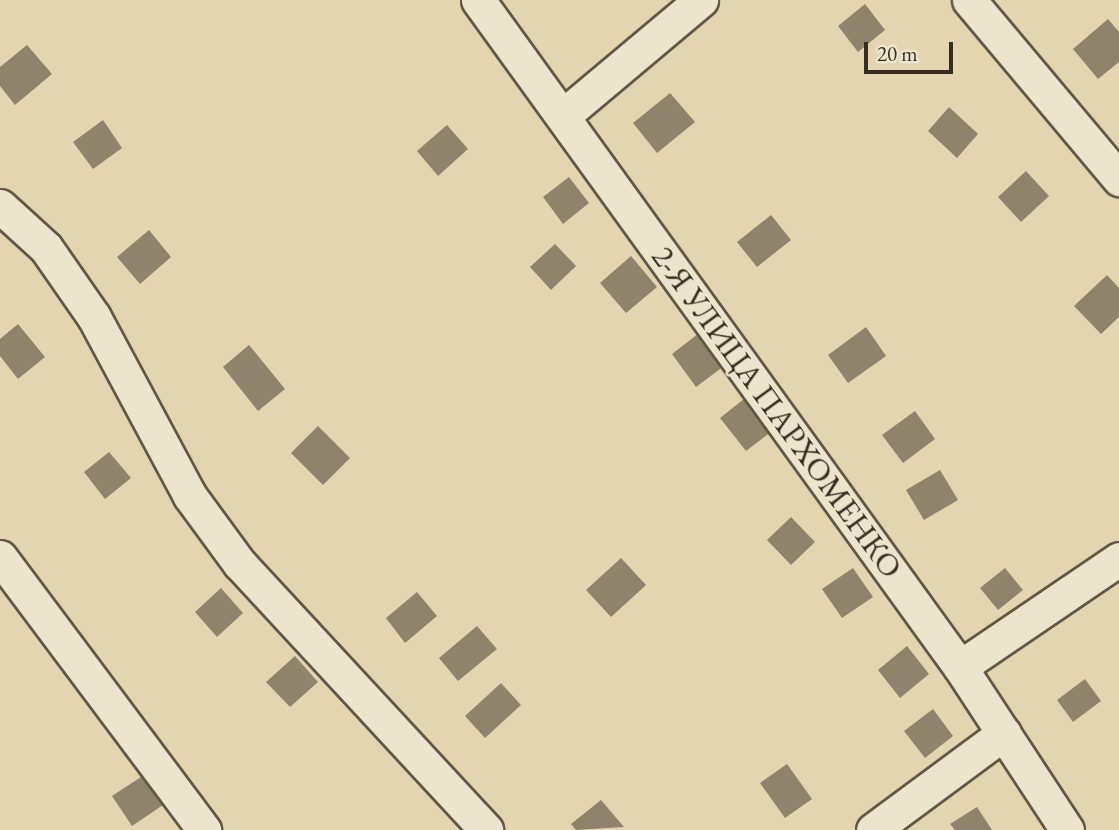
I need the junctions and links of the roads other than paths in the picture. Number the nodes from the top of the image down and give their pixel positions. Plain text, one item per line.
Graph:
1 (478, 0) edge
2 (701, 0) edge
3 (968, 0) edge
4 (564, 115) junction
5 (1119, 179) edge
6 (0, 206) edge
7 (0, 557) edge
8 (1119, 559) edge
9 (960, 667) junction
10 (1004, 733) junction
11 (204, 830) edge
12 (486, 830) edge
13 (873, 830) edge
14 (1068, 830) edge

1 - 4 street, 2-Я УЛИЦА ПАРХОМЕНКО
2 - 4 street
3 - 5 street
4 - 9 street, 2-Я УЛИЦА ПАРХОМЕНКО
6 - 12 street
7 - 11 street
8 - 9 street
9 - 10 street, 2-Я УЛИЦА ПАРХОМЕНКО
10 - 13 street
10 - 14 street, 2-Я УЛИЦА ПАРХОМЕНКО

